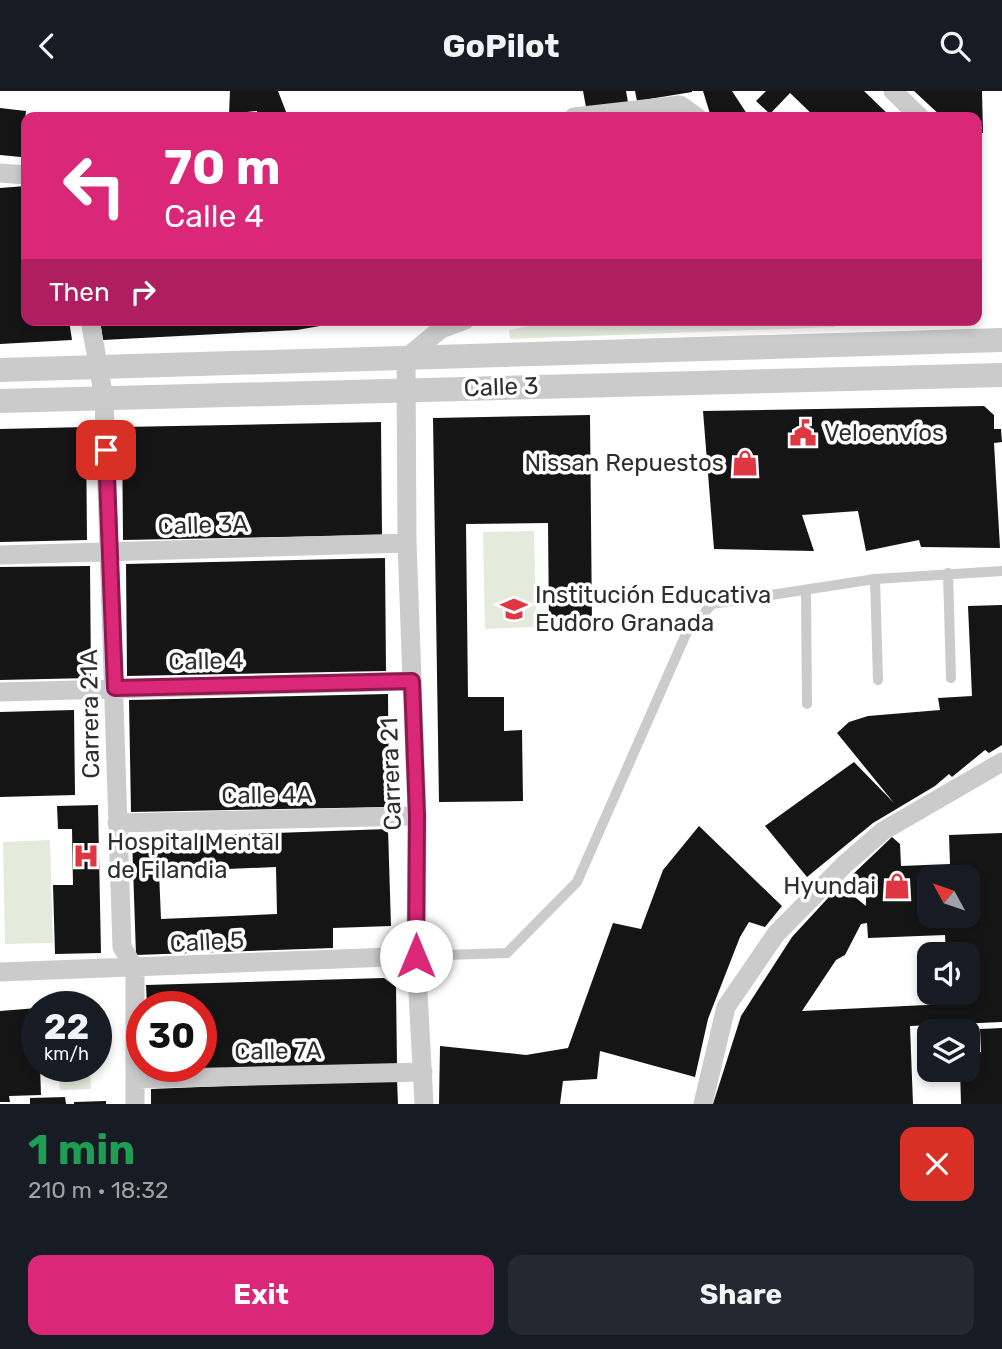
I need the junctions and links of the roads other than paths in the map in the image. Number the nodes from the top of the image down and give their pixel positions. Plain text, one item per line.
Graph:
1 (893, 91) edge
2 (618, 112) edge
3 (690, 112) edge
4 (915, 112) edge
5 (0, 173) edge
6 (21, 175) edge
7 (1002, 321) edge
8 (91, 326) edge
9 (447, 326) edge
10 (1002, 340) edge
11 (961, 342) junction
12 (406, 358) junction
13 (98, 367) junction
14 (0, 370) edge
15 (1002, 375) edge
16 (405, 390) junction
17 (104, 398) junction
18 (0, 401) edge
19 (407, 543) junction
20 (110, 552) junction
21 (0, 555) edge
22 (1002, 571) edge
23 (948, 573) junction
24 (875, 579) junction
25 (806, 592) junction
26 (951, 678) dead end
27 (878, 680) dead end
28 (412, 681) junction
29 (115, 688) junction
30 (0, 692) edge
31 (807, 704) dead end
32 (1002, 762) edge
33 (417, 816) junction
34 (117, 823) junction
35 (416, 956) junction
36 (135, 969) junction
37 (0, 972) edge
38 (135, 991) edge
39 (423, 1072) junction
40 (217, 1077) edge
41 (135, 1082) edge
42 (135, 1104) edge
43 (424, 1104) edge
44 (703, 1104) edge

1 - 4 street
2 - 3 street
5 - 6 street
7 - 11 street
8 - 13 street, Carrera 21A
9 - 12 street
10 - 11 street, Calle 3
11 - 12 street, Calle 3
12 - 13 street, Calle 3
12 - 16 street, Carrera 21
13 - 14 street, Calle 3
13 - 17 street, Carrera 21A
15 - 16 street, Calle 3
16 - 17 street, Calle 3
16 - 19 street, Carrera 21
17 - 18 street, Calle 3
17 - 20 street, Carrera 21A
19 - 20 street, Calle 3A
19 - 28 street, Carrera 21
20 - 21 street, Calle 3A
20 - 29 street, Carrera 21A
22 - 23 lane
23 - 24 lane
23 - 26 lane
24 - 25 lane
24 - 27 lane
25 - 31 lane
25 - 35 lane
28 - 29 street, Calle 4
28 - 33 street, Carrera 21
29 - 30 street, Calle 4
29 - 34 street, Carrera 21A
32 - 44 street
33 - 34 street, Calle 4A
33 - 35 street, Carrera 21
34 - 36 street, Carrera 21A
35 - 36 street, Calle 5
35 - 39 street, Carrera 21
36 - 37 street, Calle 5
36 - 38 street, Carrera 21A
39 - 40 street, Calle 7A
39 - 43 street, Carrera 21
41 - 42 street, Carrera 21A

